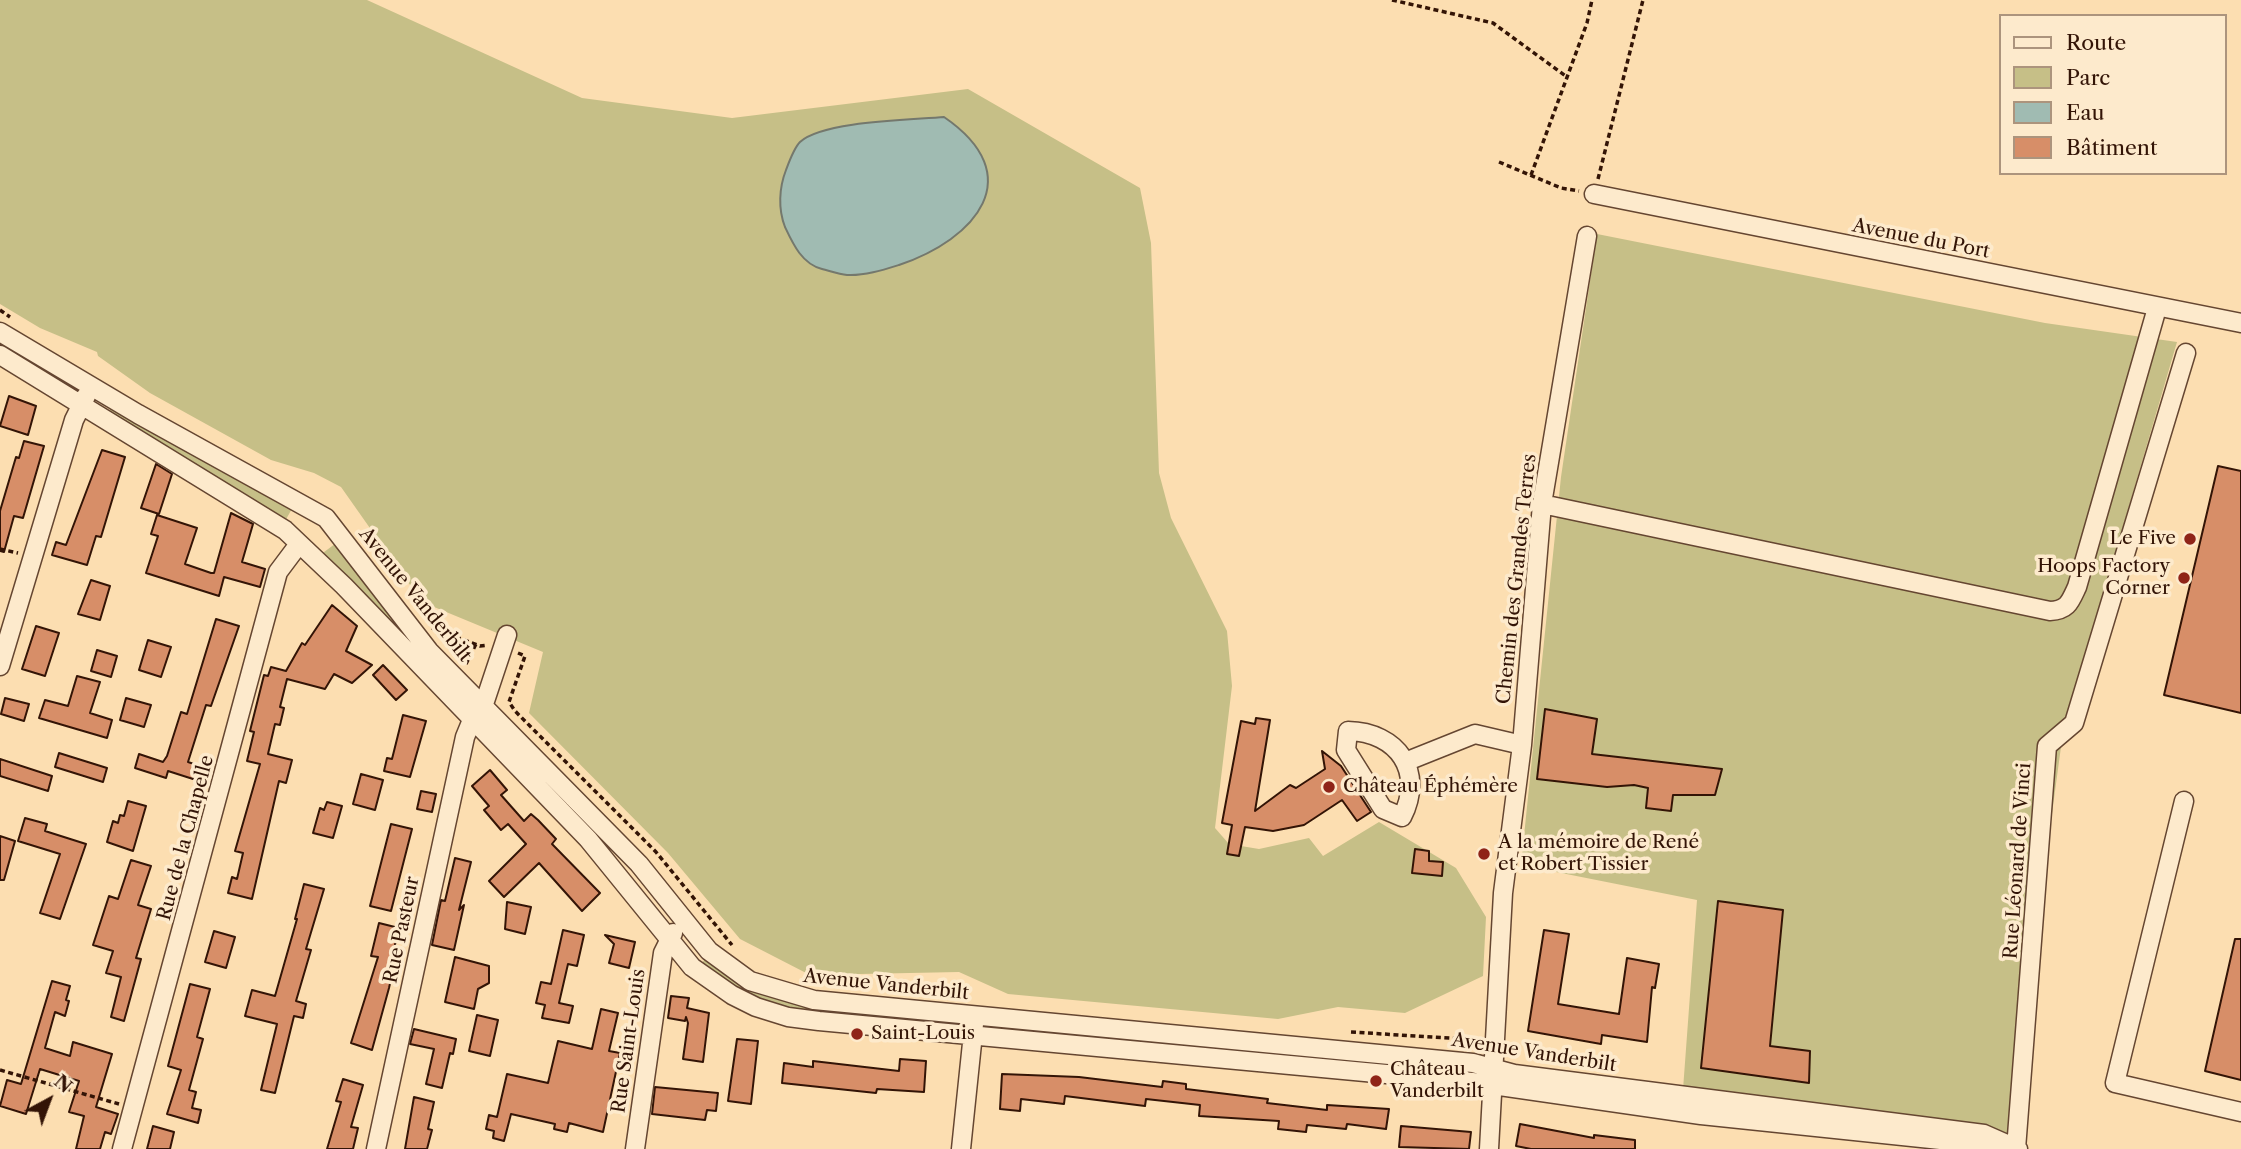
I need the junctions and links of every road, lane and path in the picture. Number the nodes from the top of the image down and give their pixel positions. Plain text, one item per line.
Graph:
1 (1392, 0) edge
2 (1592, 0) edge
3 (1643, 0) edge
4 (1567, 77) junction
5 (1499, 162) dead end
6 (1531, 175) junction
7 (1594, 194) junction
8 (1587, 236) dead end
9 (2157, 308) junction
10 (2241, 323) edge
11 (0, 332) edge
12 (2186, 353) dead end
13 (0, 355) edge
14 (91, 387) junction
15 (81, 405) junction
16 (1542, 505) junction
17 (299, 544) junction
18 (509, 643) joint
19 (476, 644) dead end
20 (0, 666) edge
21 (458, 673) dead end
22 (477, 713) junction
23 (1522, 745) junction
24 (1405, 762) junction
25 (2184, 801) dead end
26 (682, 920) junction
27 (668, 939) junction
28 (741, 953) dead end
29 (975, 1016) junction
30 (1341, 1032) dead end
31 (973, 1035) junction
32 (1489, 1040) dead end
33 (0, 1070) edge
34 (1494, 1078) junction
35 (125, 1106) dead end
36 (2241, 1112) edge
37 (2017, 1148) edge
38 (122, 1149) edge
39 (376, 1149) edge
40 (635, 1149) edge
41 (961, 1149) edge
42 (1489, 1149) edge

1 - 4 path
2 - 4 path
3 - 7 path
4 - 6 path
5 - 6 path
6 - 7 path
7 - 9 street, Avenue du Port
8 - 16 street, Chemin des Grandes Terres
9 - 10 street, Avenue du Port
9 - 16 street
11 - 14 street, Avenue Vanderbilt
12 - 37 street, Rue Léonard de Vinci
13 - 15 street, Avenue Vanderbilt
14 - 15 street
14 - 22 street, Avenue Vanderbilt
15 - 17 street, Avenue Vanderbilt
15 - 20 street
16 - 23 street, Chemin des Grandes Terres
17 - 22 street, Avenue Vanderbilt
17 - 38 street, Rue de la Chapelle
18 - 22 street, Rue Pasteur
18 - 28 path
19 - 21 path
22 - 26 street, Avenue Vanderbilt
22 - 27 street, Avenue Vanderbilt
22 - 39 street, Rue Pasteur
23 - 24 street
23 - 34 street, Chemin des Grandes Terres
24 - 24 street
25 - 36 street
26 - 27 street
26 - 29 street, Avenue Vanderbilt
27 - 31 street, Avenue Vanderbilt
27 - 40 street, Rue Saint-Louis
29 - 31 street
29 - 34 street, Avenue Vanderbilt
30 - 32 path
31 - 34 street, Avenue Vanderbilt
31 - 41 street
33 - 35 path
34 - 37 street, Avenue Vanderbilt
34 - 42 street, Chemin des Grandes Terres

